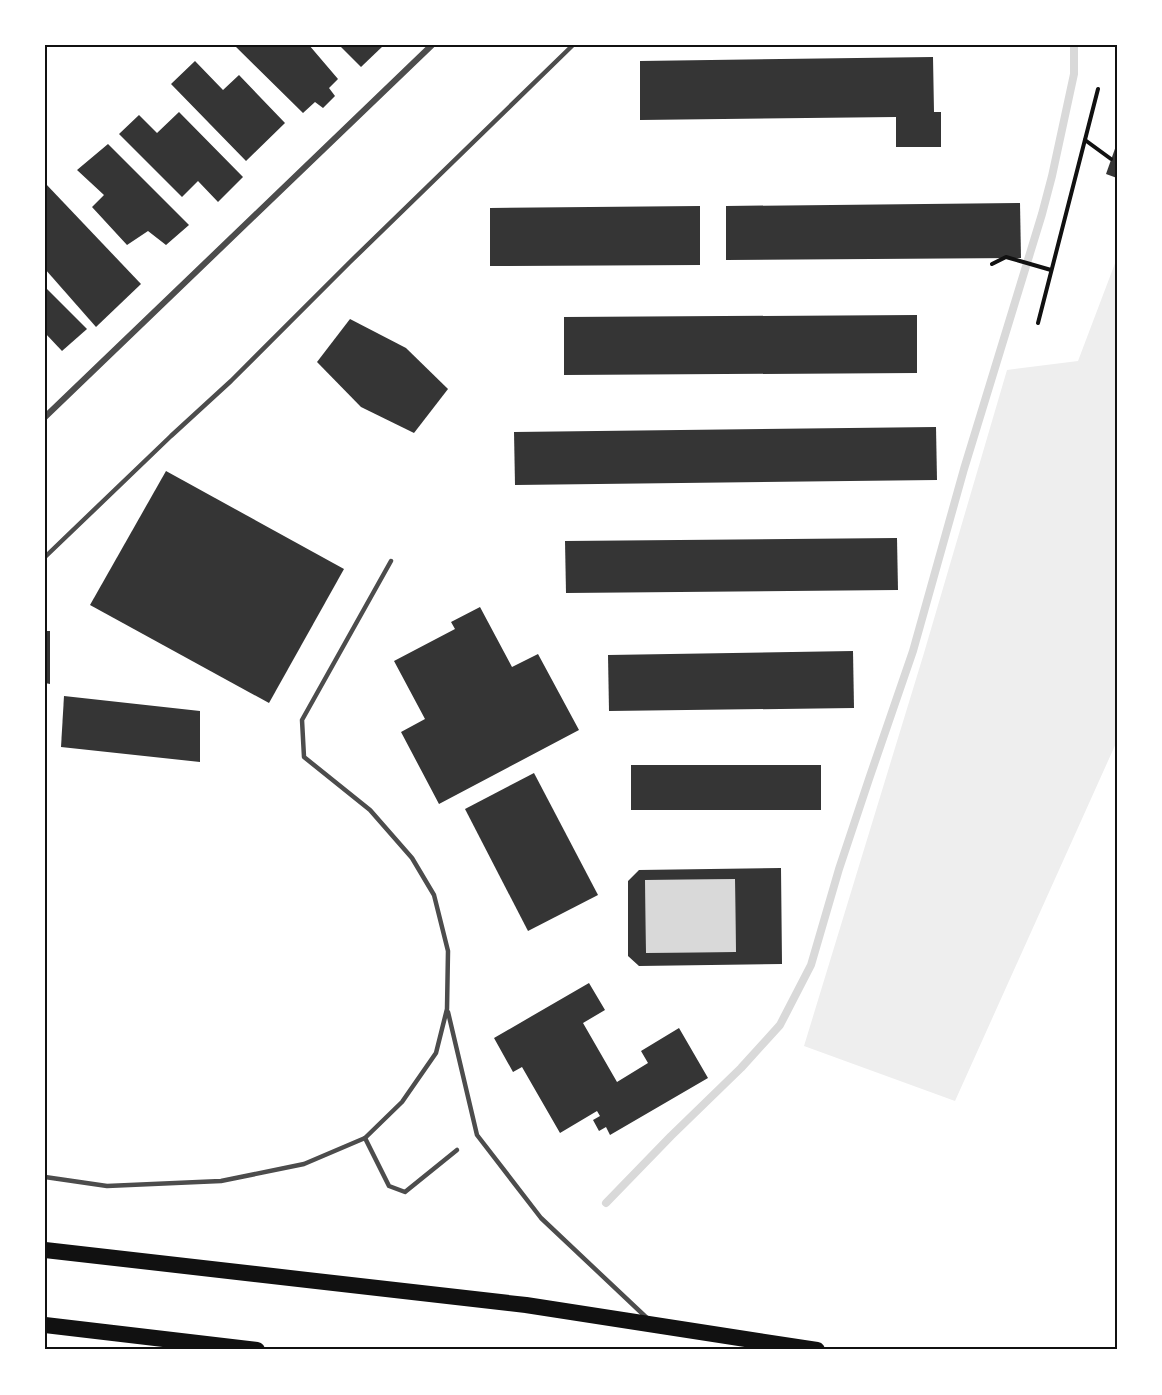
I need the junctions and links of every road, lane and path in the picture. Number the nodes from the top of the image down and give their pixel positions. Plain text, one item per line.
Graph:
1 (432, 45) edge
2 (573, 45) edge
3 (1098, 89) dead end
4 (1085, 140) junction
5 (1111, 159) dead end
6 (992, 264) dead end
7 (1052, 270) junction
8 (1038, 323) dead end
9 (45, 417) edge
10 (45, 557) edge
11 (391, 561) dead end
12 (447, 1009) junction
13 (365, 1138) junction
14 (457, 1150) dead end
15 (45, 1177) edge
16 (45, 1250) edge
17 (45, 1325) edge
18 (655, 1325) junction
19 (257, 1350) edge
20 (817, 1350) edge

1 - 9 street
2 - 10 lane
3 - 4 path
4 - 5 path
4 - 7 path
6 - 7 path
7 - 8 path
11 - 12 lane
12 - 13 lane
12 - 18 lane
13 - 14 lane
13 - 15 lane
16 - 18 highway
17 - 19 highway
18 - 20 highway

